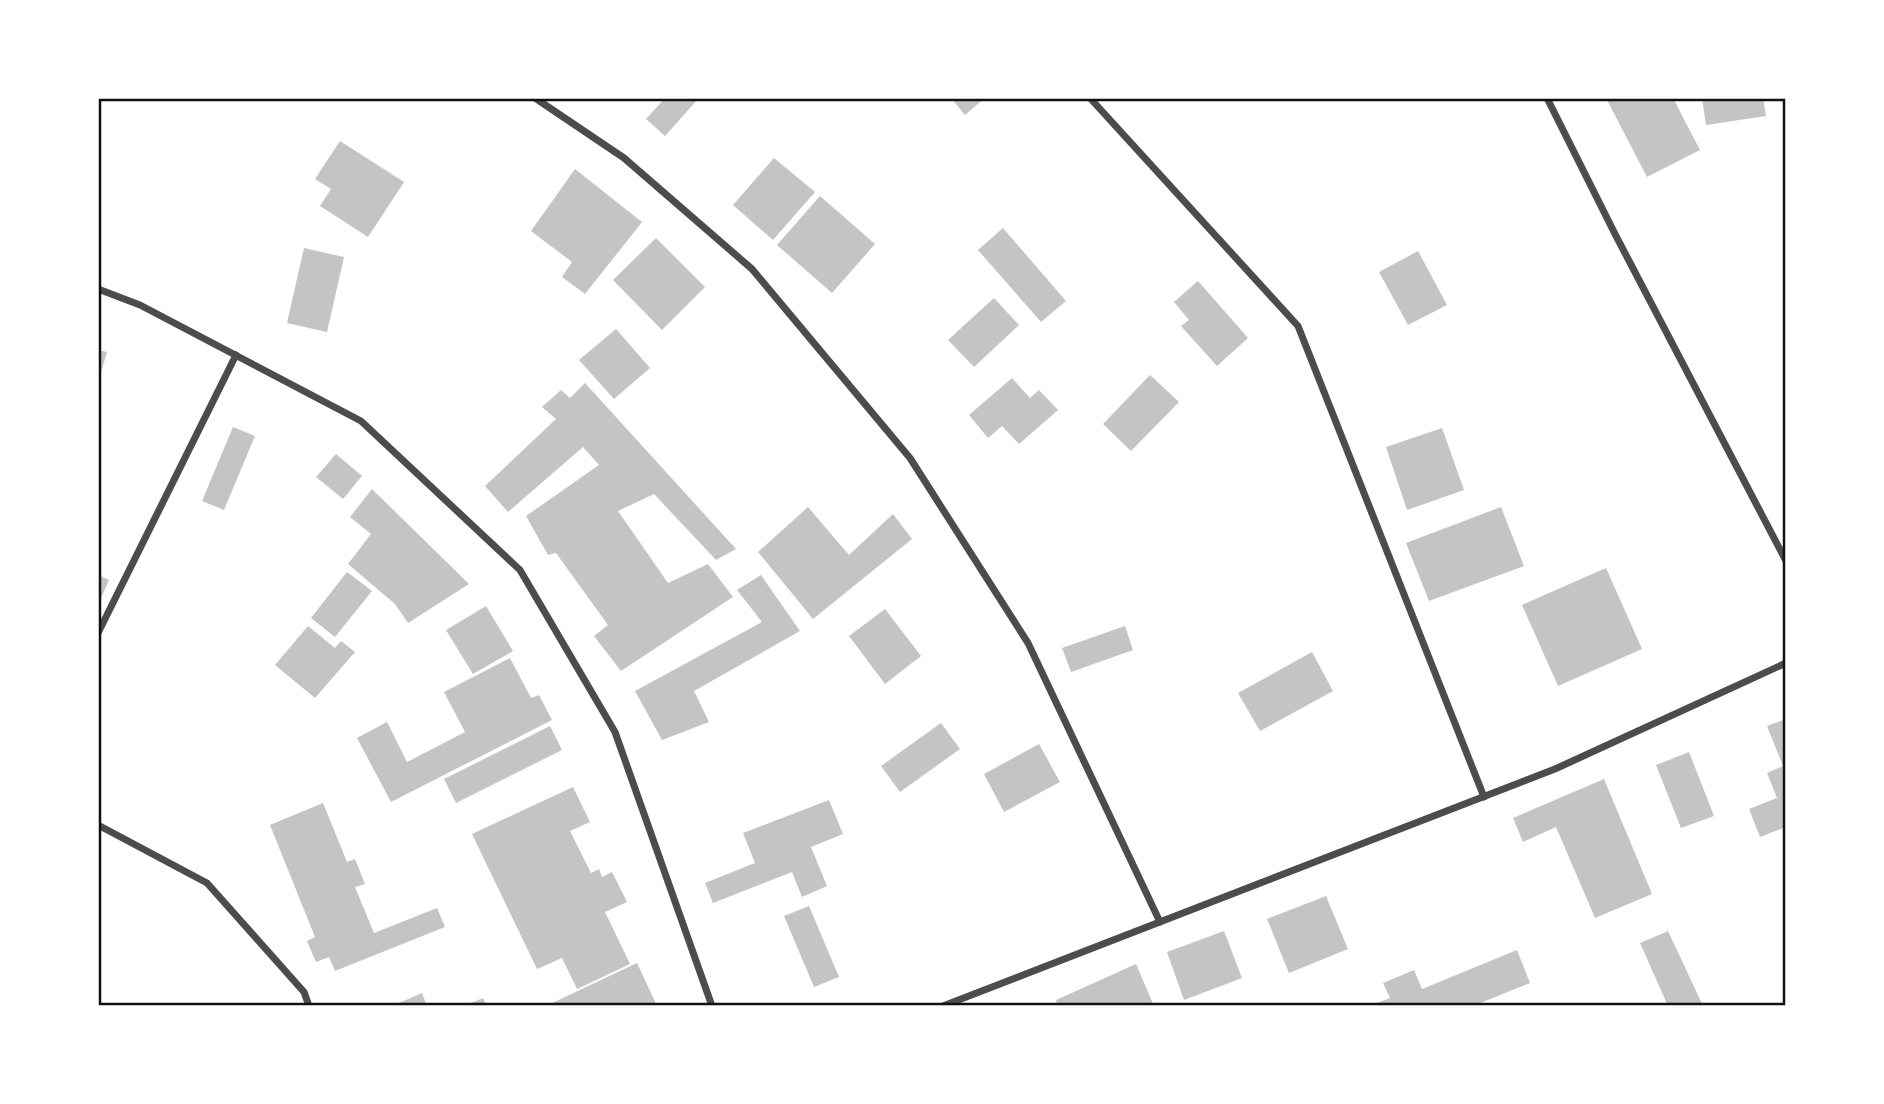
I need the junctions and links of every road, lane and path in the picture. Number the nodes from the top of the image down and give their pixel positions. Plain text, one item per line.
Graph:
1 (535, 98) edge
2 (1090, 98) edge
3 (1547, 98) edge
4 (98, 289) edge
5 (236, 355) junction
6 (1786, 561) edge
7 (98, 633) edge
8 (1786, 663) edge
9 (1484, 797) junction
10 (98, 825) edge
11 (1160, 922) junction
12 (309, 1006) edge
13 (712, 1006) edge
14 (943, 1006) edge

1 - 11 street
2 - 9 street
3 - 6 street
4 - 5 street
5 - 7 street
5 - 13 street
8 - 9 street
9 - 11 street
10 - 12 street
11 - 14 street

